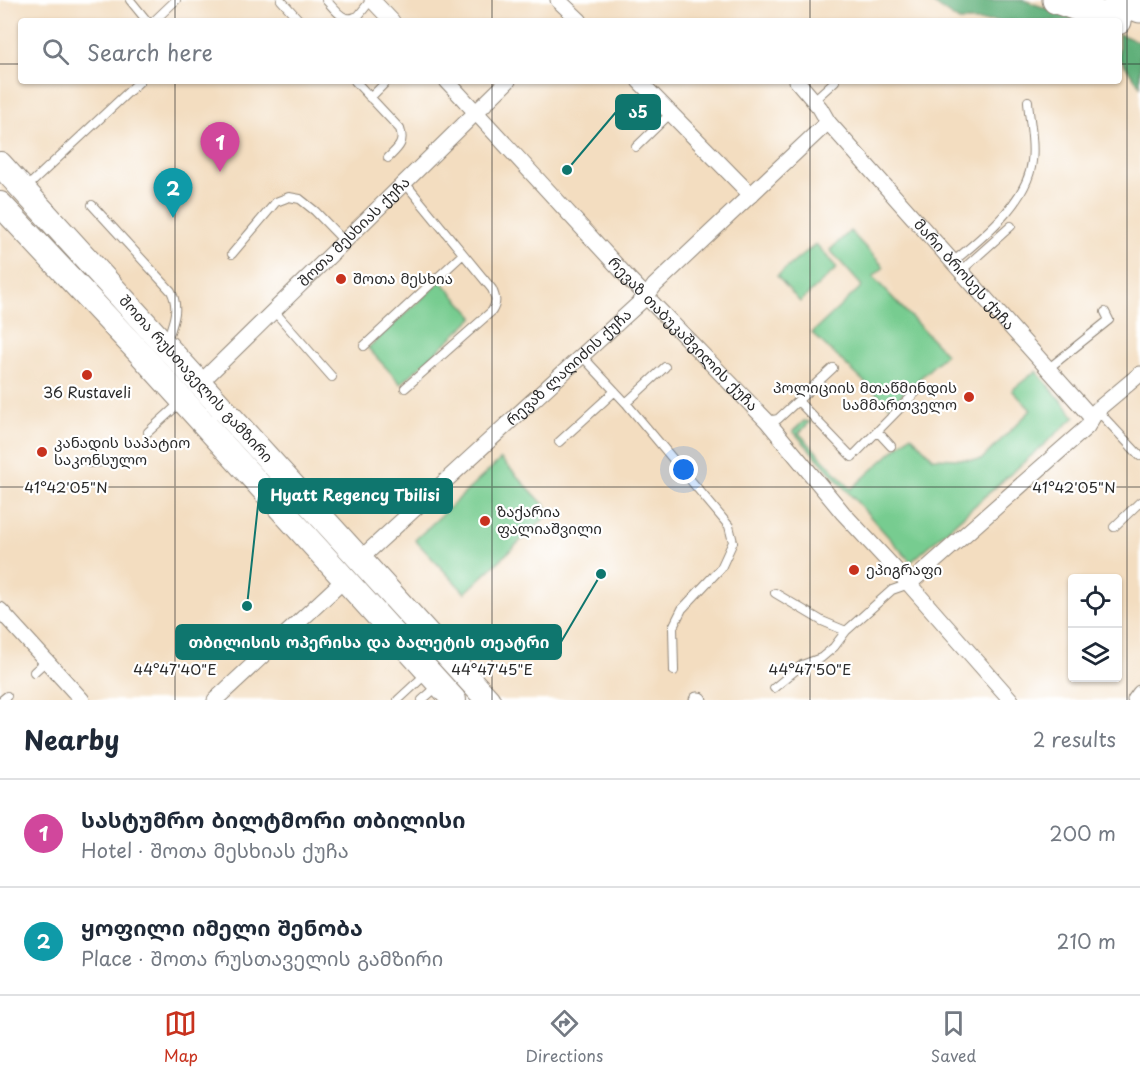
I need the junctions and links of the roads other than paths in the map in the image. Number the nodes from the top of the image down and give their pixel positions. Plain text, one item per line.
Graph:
1 (130, 0) edge
2 (176, 0) edge
3 (281, 0) edge
4 (326, 0) edge
5 (371, 0) edge
6 (558, 0) edge
7 (1056, 0) edge
8 (1117, 0) edge
9 (1140, 9) edge
10 (145, 18) edge
11 (157, 18) edge
12 (297, 18) edge
13 (344, 18) edge
14 (356, 18) edge
15 (389, 18) edge
16 (574, 18) edge
17 (1110, 18) edge
18 (1122, 22) edge
19 (1140, 29) edge
20 (137, 84) edge
21 (358, 84) edge
22 (384, 84) edge
23 (450, 84) edge
24 (505, 84) edge
25 (642, 84) edge
26 (800, 84) edge
27 (832, 84) edge
28 (370, 98) junction
29 (813, 100) junction
30 (1028, 101) dead end
31 (475, 113) junction
32 (828, 122) junction
33 (676, 123) junction
34 (636, 147) dead end
35 (388, 158) dead end
36 (0, 164) edge
37 (405, 183) junction
38 (23, 190) junction
39 (751, 195) junction
40 (0, 204) edge
41 (92, 205) dead end
42 (1011, 226) dead end
43 (345, 242) junction
44 (232, 254) dead end
45 (462, 255) junction
46 (958, 266) junction
47 (647, 296) junction
48 (274, 311) junction
49 (1105, 312) dead end
50 (165, 345) junction
51 (363, 346) dead end
52 (582, 356) junction
53 (666, 367) dead end
54 (833, 368) dead end
55 (1049, 368) junction
56 (1140, 374) edge
57 (332, 377) dead end
58 (200, 383) junction
59 (405, 388) dead end
60 (615, 391) junction
61 (916, 392) dead end
62 (182, 401) junction
63 (799, 402) junction
64 (626, 403) junction
65 (1095, 414) junction
66 (766, 422) junction
67 (148, 432) dead end
68 (878, 432) junction
69 (559, 442) dead end
70 (891, 446) dead end
71 (1140, 456) edge
72 (103, 462) dead end
73 (89, 463) dead end
74 (1140, 502) edge
75 (1114, 527) dead end
76 (359, 560) junction
77 (345, 579) junction
78 (909, 584) junction
79 (775, 593) dead end
80 (0, 610) edge
81 (846, 631) junction
82 (46, 661) junction
83 (674, 671) dead end
84 (34, 672) dead end
85 (774, 688) dead end
86 (436, 689) edge
87 (1140, 693) edge
88 (82, 700) edge
89 (215, 700) edge
90 (398, 700) edge
91 (488, 700) edge
92 (1011, 700) edge
93 (1135, 700) edge

1 - 10 lane
2 - 11 lane
3 - 12 lane
4 - 13 lane
5 - 14 lane
5 - 15 street
6 - 16 street
7 - 17 highway
8 - 9 highway
18 - 19 highway
20 - 38 lane
21 - 28 lane
22 - 28 lane
23 - 31 street, რევაზ თაბუკაშვილის ქუჩა
24 - 31 street, შოთა მესხიას ქუჩა
25 - 33 street
26 - 29 street, მარი ბროსეს ქუჩა
27 - 29 lane
28 - 35 lane
29 - 32 street, მარი ბროსეს ქუჩა
30 - 46 lane
31 - 37 street, შოთა მესხიას ქუჩა
31 - 47 street, რევაზ თაბუკაშვილის ქუჩა
32 - 39 street, რევაზ ლაღიძის ქუჩა
32 - 46 street, მარი ბროსეს ქუჩა
33 - 34 lane
33 - 39 street
36 - 38 main road, შოთა რუსთაველის გამზირი
37 - 43 street, შოთა მესხიას ქუჩა
37 - 45 lane
38 - 50 main road, შოთა რუსთაველის გამზირი
39 - 47 street, რევაზ ლაღიძის ქუჩა
40 - 62 main road, შოთა რუსთაველის გამზირი
41 - 50 lane
42 - 46 lane
43 - 44 lane
43 - 48 street, შოთა მესხიას ქუჩა
45 - 51 lane
45 - 59 lane
46 - 55 street, მარი ბროსეს ქუჩა
47 - 52 street, რევაზ ლაღიძის ქუჩა
47 - 66 street, რევაზ თაბუკაშვილის ქუჩა
48 - 57 lane
48 - 58 street, შოთა მესხიას ქუჩა
49 - 55 lane
50 - 58 main road, შოთა რუსთაველის გამზირი
52 - 60 lane
52 - 76 street, რევაზ ლაღიძის ქუჩა
53 - 64 lane
54 - 63 lane
55 - 65 street, მარი ბროსეს ქუჩა
56 - 65 street
58 - 76 main road, შოთა რუსთაველის გამზირი
60 - 64 lane
60 - 69 lane
61 - 68 lane
62 - 67 lane
62 - 77 main road, შოთა რუსთაველის გამზირი
63 - 66 lane
63 - 68 lane
64 - 83 lane
65 - 71 lane
65 - 78 street
66 - 78 street, რევაზ თაბუკაშვილის ქუჩა
68 - 70 lane
72 - 73 lane
74 - 75 lane
76 - 91 main road, შოთა რუსთაველის გამზირი
77 - 86 main road, შოთა რუსთაველის გამზირი
77 - 89 street
78 - 81 lane
78 - 92 street, რევაზ თაბუკაშვილის ქუჩა
79 - 81 lane
80 - 82 street
81 - 85 lane
82 - 84 lane
82 - 88 street
86 - 90 lane
87 - 93 street

